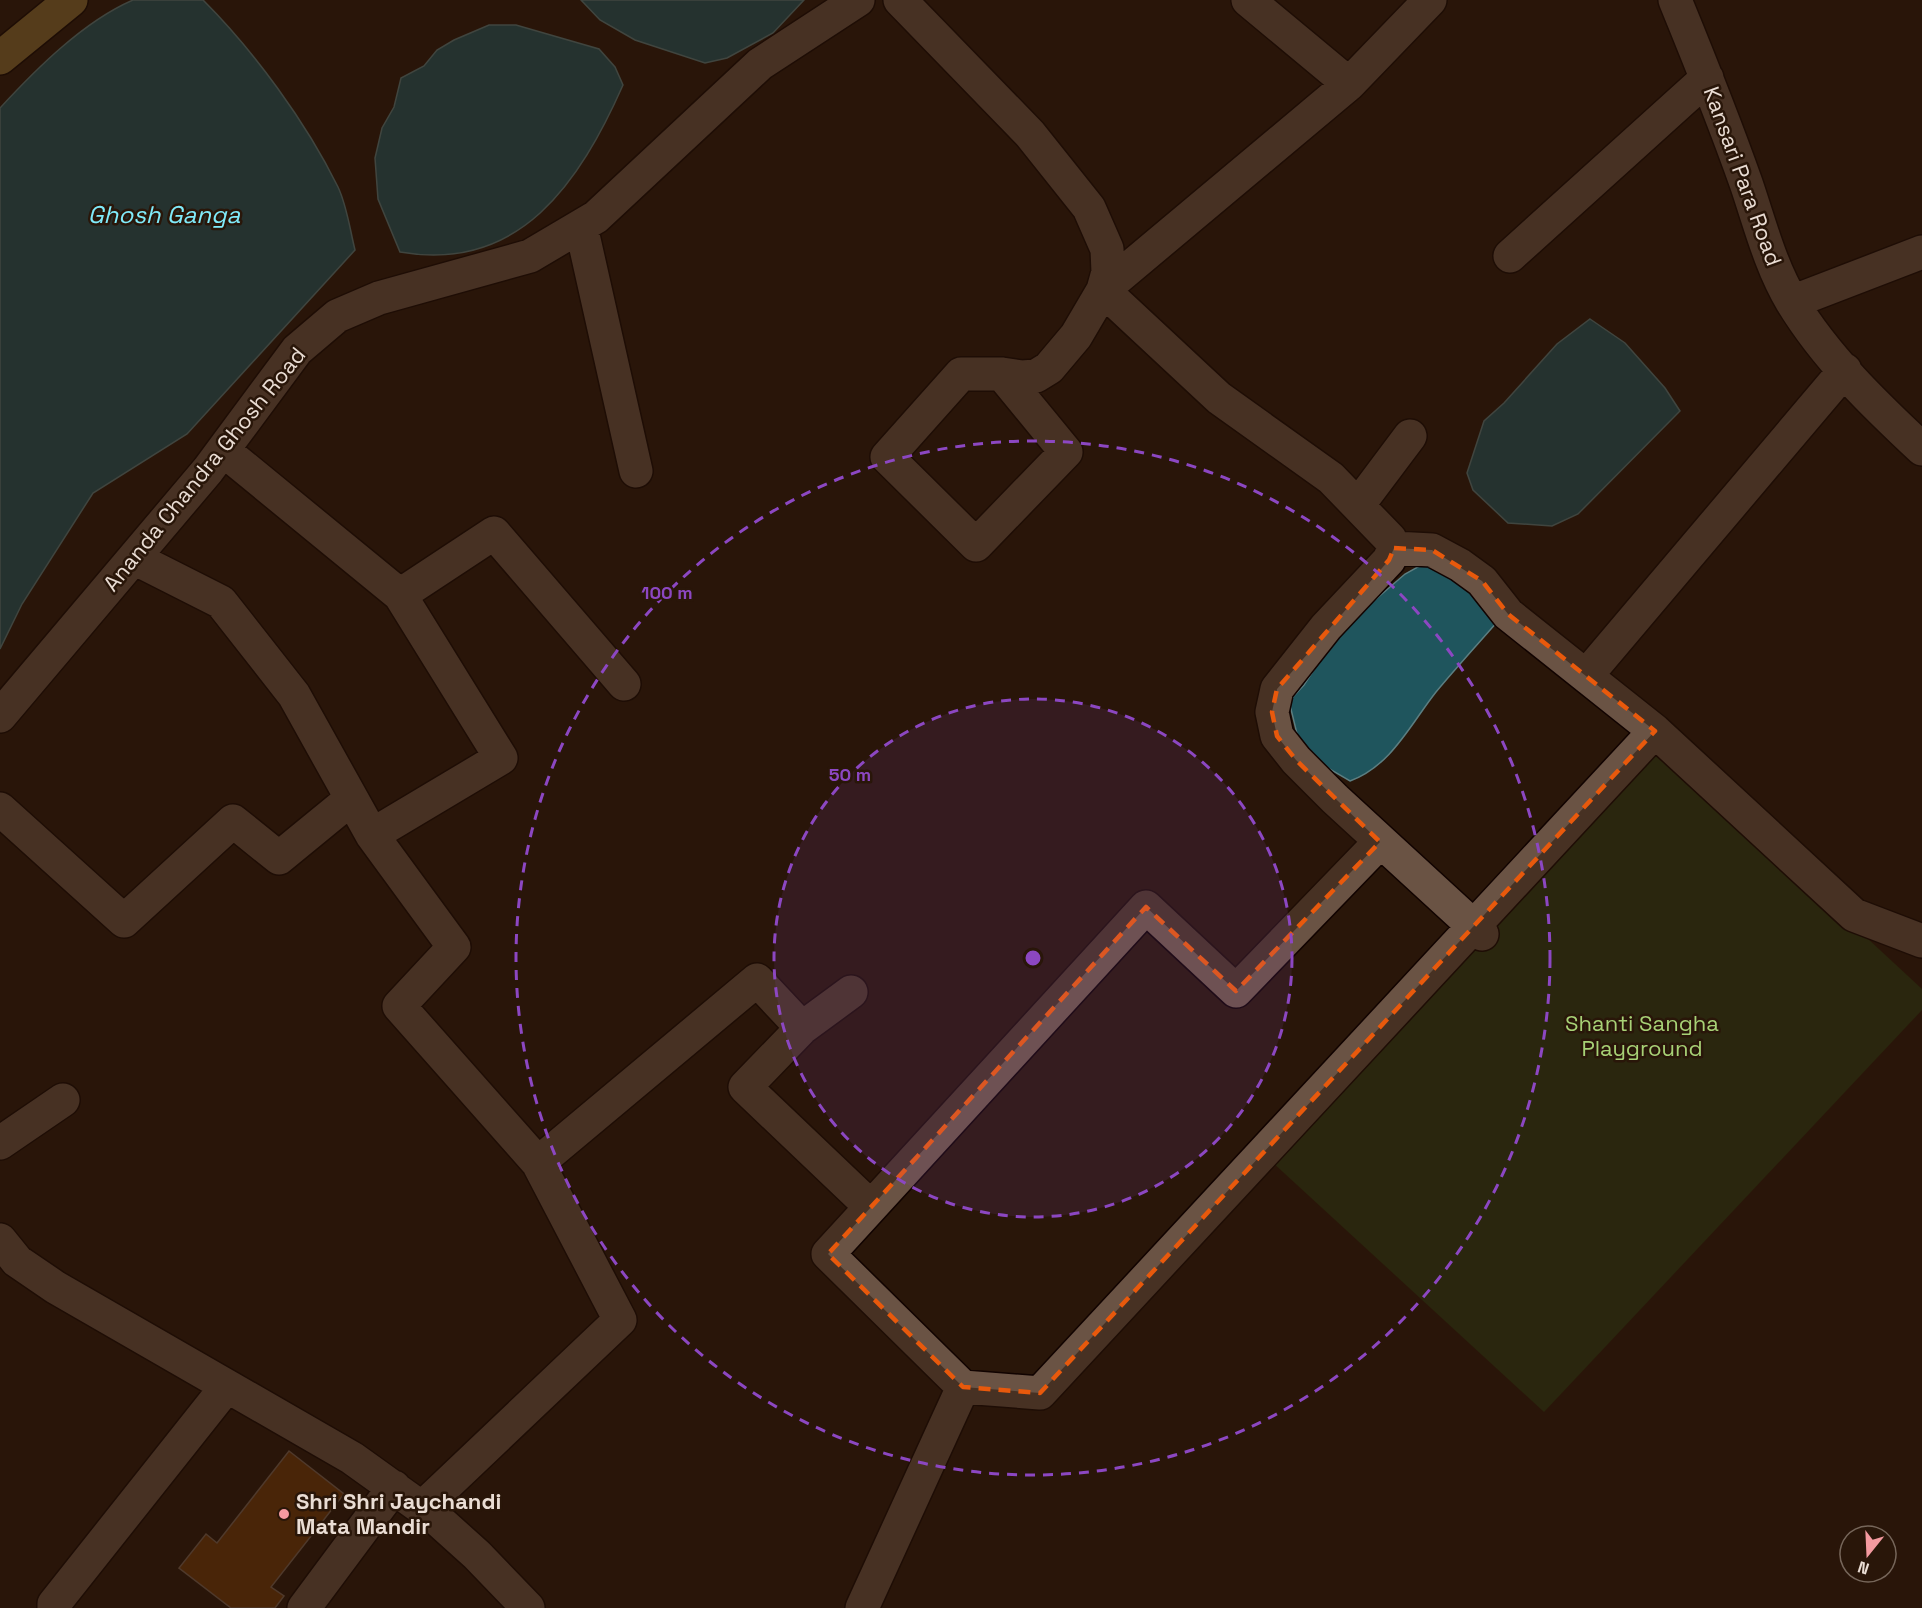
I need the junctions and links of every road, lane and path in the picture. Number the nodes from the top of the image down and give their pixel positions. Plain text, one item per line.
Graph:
1 (71, 0) edge
2 (858, 0) edge
3 (900, 0) edge
4 (1248, 0) edge
5 (1430, 0) edge
6 (1675, 0) edge
7 (0, 58) edge
8 (1707, 78) junction
9 (1349, 84) junction
10 (581, 226) junction
11 (1922, 252) edge
12 (1510, 256) dead end
13 (1103, 290) junction
14 (1792, 302) junction
15 (1845, 370) junction
16 (1002, 374) junction
17 (1410, 435) dead end
18 (1922, 449) edge
19 (223, 450) junction
20 (636, 471) dead end
21 (1359, 504) junction
22 (1394, 548) junction
23 (134, 558) junction
24 (400, 595) junction
25 (1586, 676) junction
26 (624, 684) dead end
27 (0, 716) edge
28 (1655, 731) junction
29 (351, 799) junction
30 (0, 809) edge
31 (372, 835) junction
32 (1380, 842) junction
33 (1477, 930) junction
34 (1922, 941) edge
35 (850, 992) dead end
36 (801, 1028) junction
37 (63, 1100) dead end
38 (0, 1143) edge
39 (538, 1163) junction
40 (870, 1207) junction
41 (0, 1240) edge
42 (227, 1386) junction
43 (963, 1388) junction
44 (394, 1487) junction
45 (422, 1508) junction
46 (54, 1608) edge
47 (304, 1608) edge
48 (528, 1608) edge
49 (862, 1608) edge

1 - 7 main road
2 - 10 street, Ananda Chandra Ghosh Road
3 - 13 street
4 - 9 street
5 - 9 street
6 - 8 street, Kansari Para Road
8 - 12 street
8 - 14 street, Kansari Para Road
9 - 13 street
10 - 19 street, Ananda Chandra Ghosh Road
10 - 20 street
11 - 14 street
13 - 16 street
13 - 21 street
14 - 15 street, Kansari Para Road
15 - 18 street, Kansari Para Road
15 - 25 street
16 - 16 street
17 - 21 street
19 - 23 street, Ananda Chandra Ghosh Road
19 - 24 street
21 - 22 street
22 - 25 street
22 - 32 street
23 - 27 street, Ananda Chandra Ghosh Road
23 - 29 street
24 - 26 street
24 - 31 street
25 - 28 street
28 - 33 street
28 - 34 street
29 - 30 street
29 - 31 street
31 - 39 street
32 - 33 street
32 - 40 street
33 - 43 street
35 - 36 street
36 - 39 street
36 - 40 street
37 - 38 street
39 - 45 street
40 - 43 street
41 - 42 street
42 - 44 street
42 - 46 street
43 - 49 street
44 - 45 street
44 - 47 street
45 - 48 street

